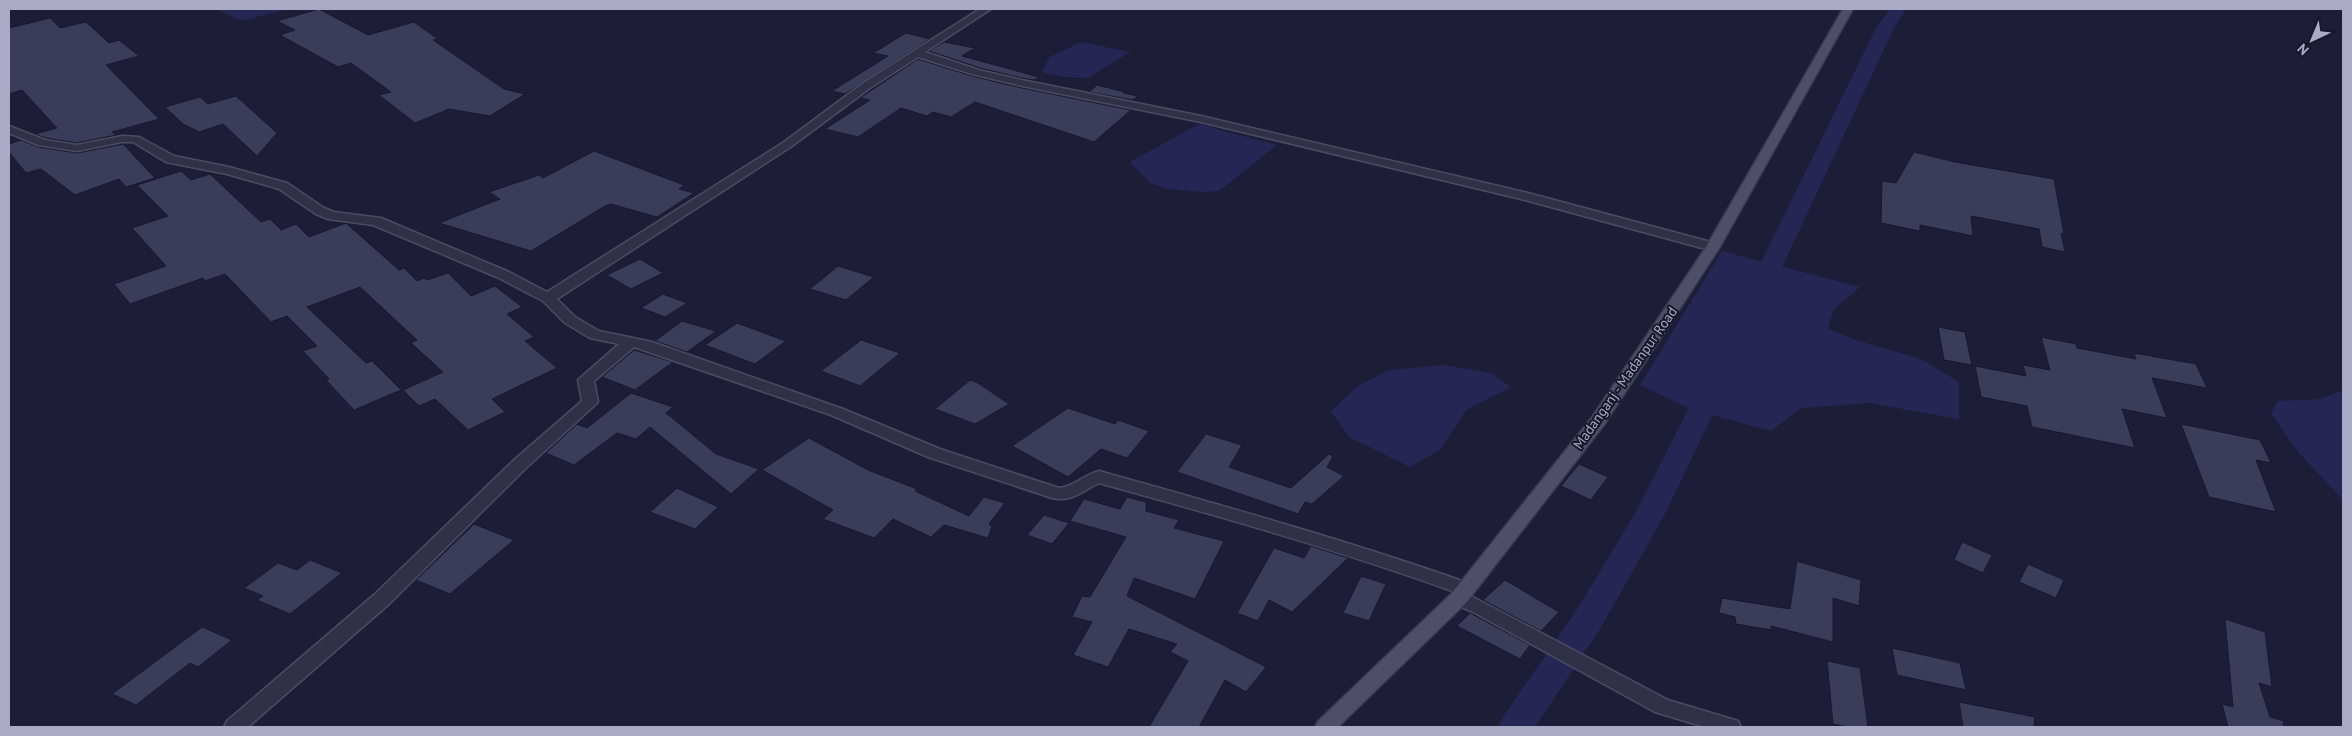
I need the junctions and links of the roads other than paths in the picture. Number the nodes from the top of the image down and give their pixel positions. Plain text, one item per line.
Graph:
1 (986, 9) edge
2 (1848, 9) edge
3 (917, 52) junction
4 (9, 129) edge
5 (1713, 248) junction
6 (548, 298) junction
7 (632, 341) junction
8 (1462, 594) junction
9 (234, 727) edge
10 (1325, 727) edge
11 (1731, 727) edge

1 - 3 street
2 - 5 main road, Madanganj - Madanpur Road
3 - 5 street
3 - 6 street
4 - 6 street
5 - 8 main road, Madanganj - Madanpur Road
6 - 7 street
7 - 8 street
7 - 9 street
8 - 10 main road, Madanganj - Madanpur Road
8 - 11 street

